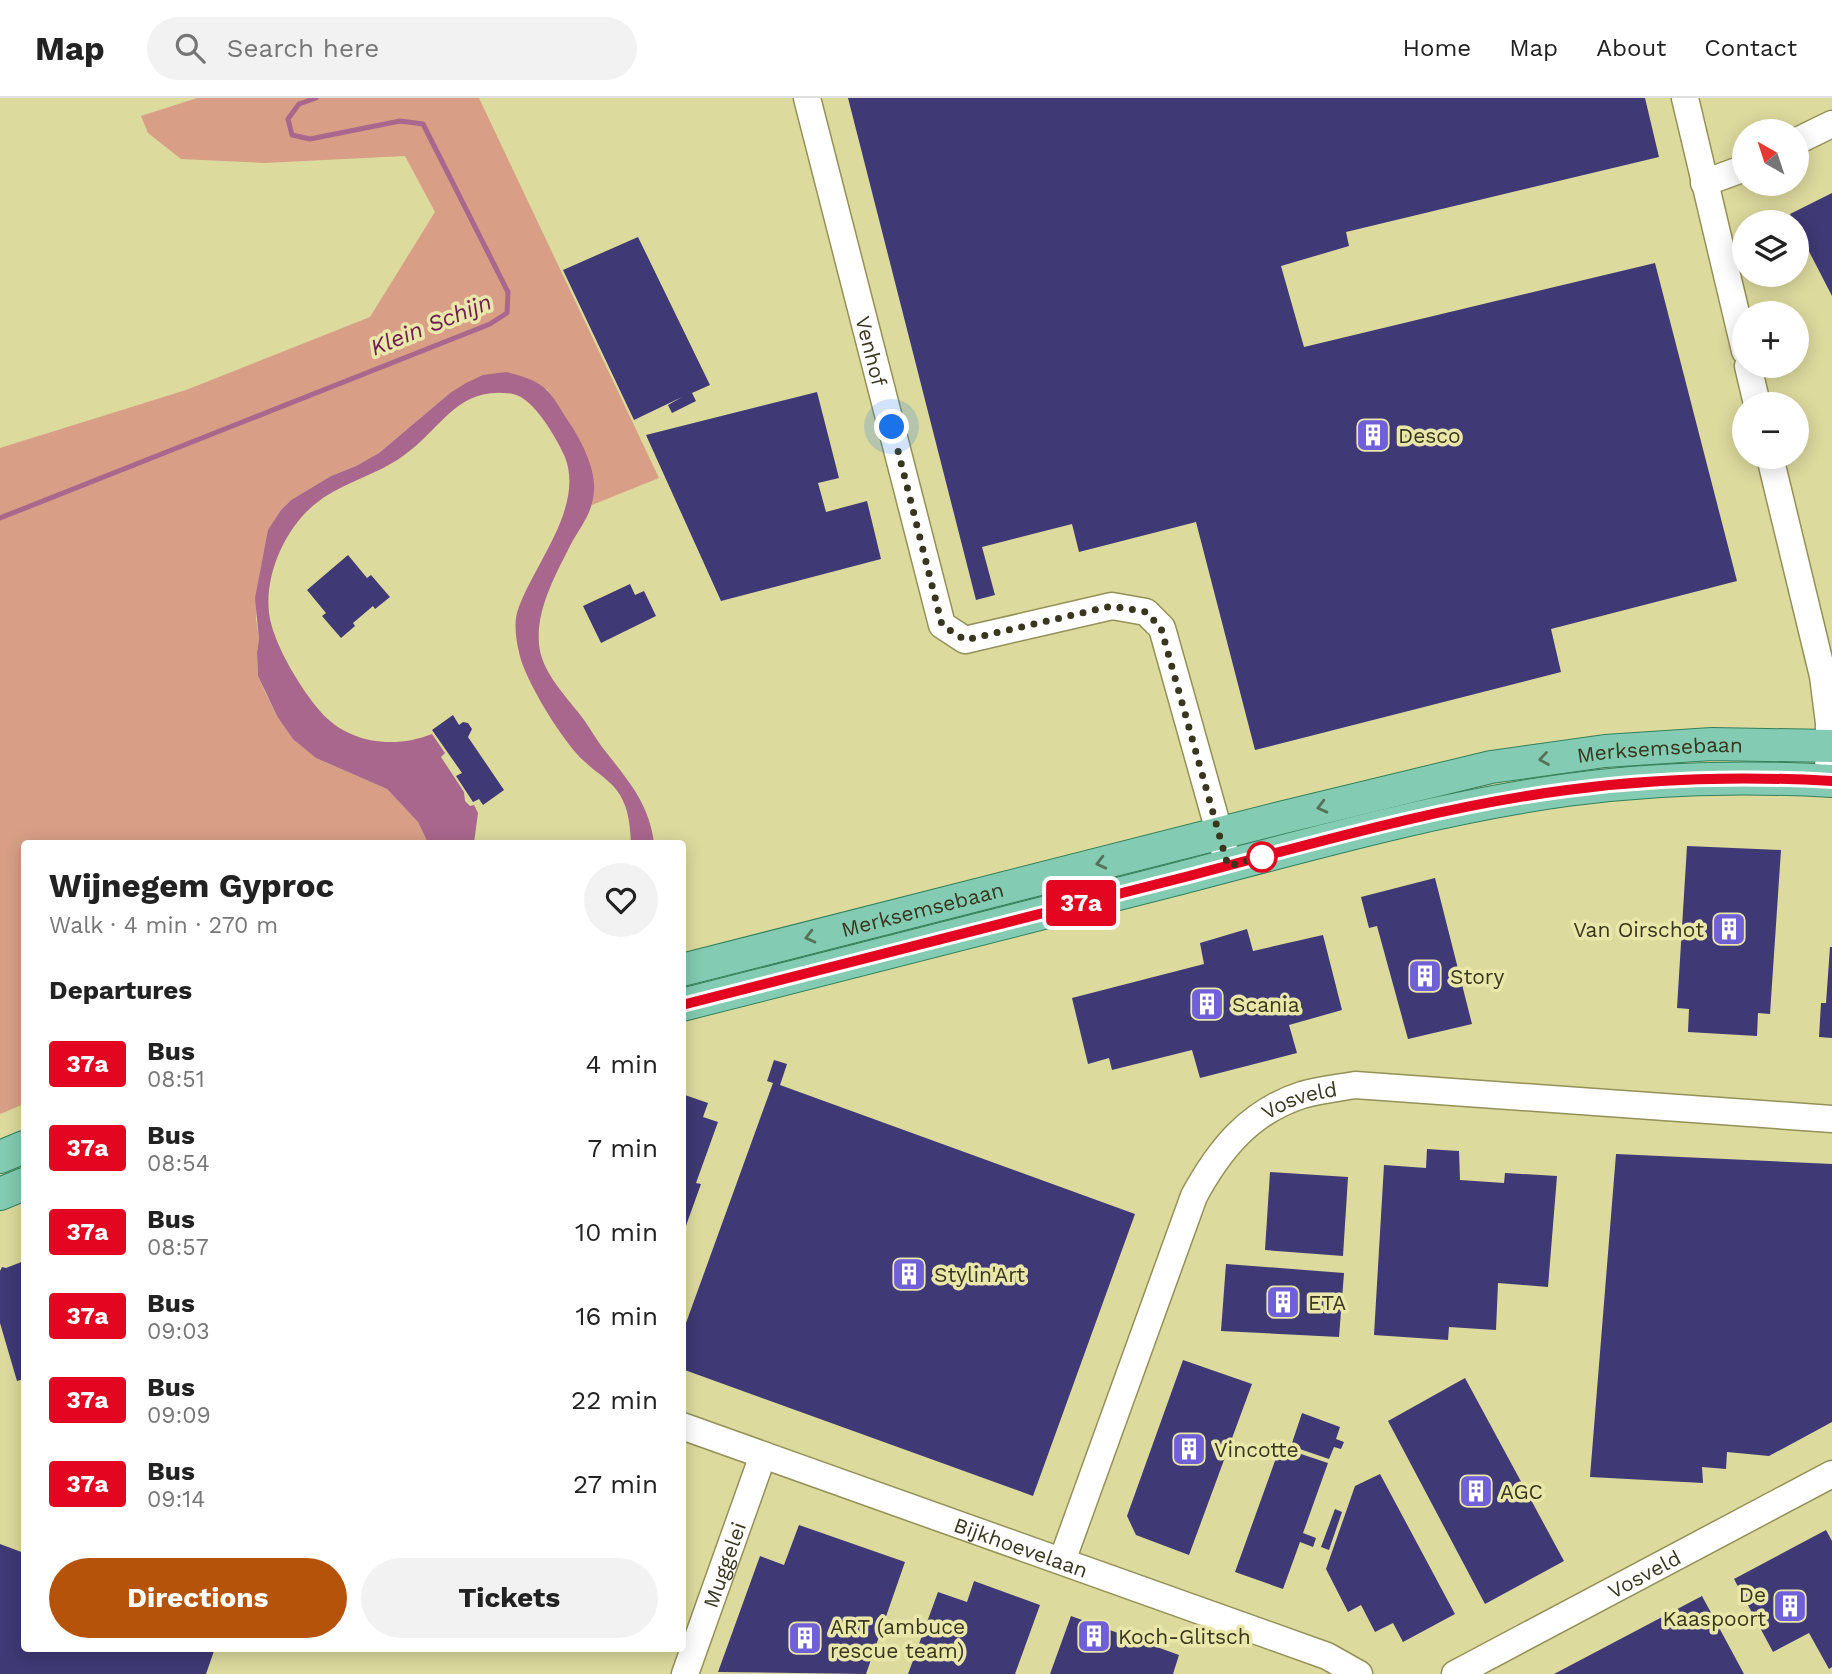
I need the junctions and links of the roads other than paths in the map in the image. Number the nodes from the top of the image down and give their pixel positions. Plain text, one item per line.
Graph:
1 (807, 98) edge
2 (1685, 98) edge
3 (1832, 124) edge
4 (1810, 135) edge
5 (1732, 173) edge
6 (1704, 183) junction
7 (1733, 301) edge
8 (1773, 469) edge
9 (1831, 746) edge
10 (1491, 767) junction
11 (1830, 781) edge
12 (1499, 801) junction
13 (1219, 834) junction
14 (1228, 866) junction
15 (686, 969) edge
16 (686, 1004) edge
17 (1832, 1119) edge
18 (21, 1148) edge
19 (0, 1157) edge
20 (21, 1185) edge
21 (0, 1194) edge
22 (686, 1427) edge
23 (763, 1455) junction
24 (1832, 1474) edge
25 (1062, 1561) junction
26 (685, 1674) edge
27 (1359, 1674) edge
28 (1455, 1674) edge

1 - 13 street, Venhof
2 - 6 street
3 - 4 street
5 - 6 street
6 - 7 street
8 - 9 street
9 -> 10 main road, Merksemsebaan
9 - 11 street
10 - 12 street
10 -> 13 main road, Merksemsebaan
11 - 12 main road, Merksemsebaan
12 - 14 main road, Merksemsebaan
13 - 14 street, Venhof
13 -> 15 main road, Merksemsebaan
14 - 16 main road, Merksemsebaan
17 - 25 street, Vosveld
18 - 19 main road
20 - 21 main road
22 - 23 street, Bijkhoevelaan
23 - 25 street, Bijkhoevelaan
23 - 26 street, Muggelei
24 - 28 street, Vosveld
25 - 27 street, Bijkhoevelaan

